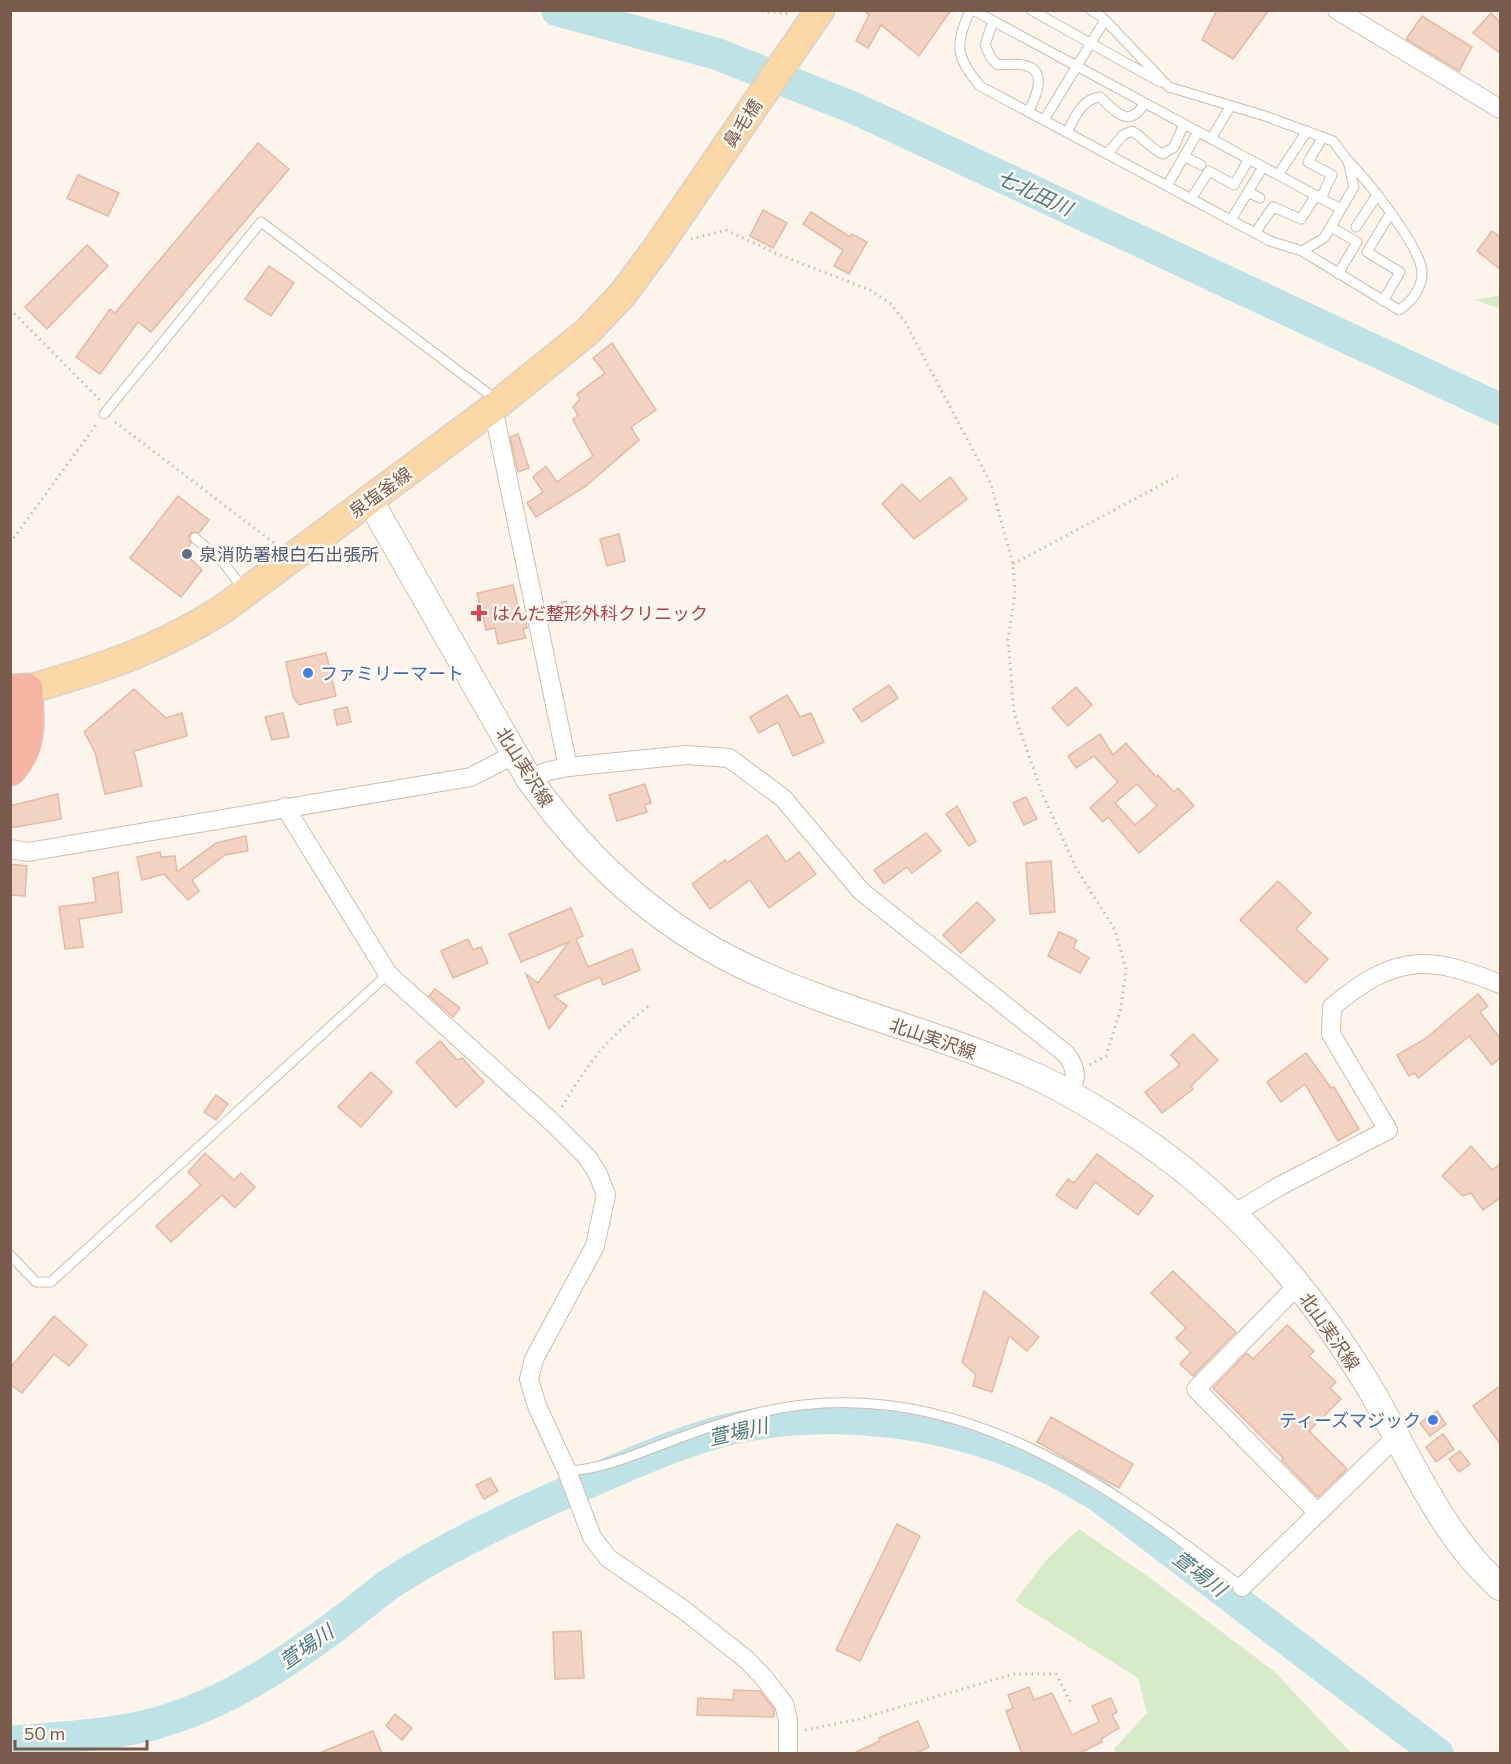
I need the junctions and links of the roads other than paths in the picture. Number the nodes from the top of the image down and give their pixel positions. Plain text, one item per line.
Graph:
1 (971, 10) edge
2 (1031, 10) edge
3 (1091, 10) edge
4 (1336, 10) edge
5 (814, 19) edge
6 (1105, 20) junction
7 (993, 21) junction
8 (1091, 44) junction
9 (1078, 67) junction
10 (1169, 87) junction
11 (1145, 103) junction
12 (1230, 107) junction
13 (1500, 109) edge
14 (1028, 112) junction
15 (1044, 120) junction
16 (1184, 124) junction
17 (1307, 131) junction
18 (1067, 132) junction
19 (1198, 132) junction
20 (1323, 137) junction
21 (1211, 139) junction
22 (1107, 154) junction
23 (1184, 156) junction
24 (1249, 159) junction
25 (1348, 161) junction
26 (1201, 165) dead end
27 (1263, 167) junction
28 (1278, 175) junction
29 (1167, 186) junction
30 (1248, 192) junction
31 (1377, 195) junction
32 (1318, 196) junction
33 (1260, 198) dead end
34 (1191, 199) junction
35 (1341, 209) junction
36 (1390, 214) junction
37 (679, 215) joint
38 (1231, 220) junction
39 (1331, 227) junction
40 (1356, 227) dead end
41 (1255, 233) junction
42 (1302, 251) junction
43 (1338, 274) junction
44 (1383, 301) junction
45 (496, 405) junction
46 (104, 414) road end
47 (369, 499) junction
48 (195, 538) dead end
49 (246, 592) junction
50 (18, 690) edge
51 (515, 754) junction
52 (568, 767) junction
53 (10, 769) edge
54 (529, 779) junction
55 (285, 807) junction
56 (10, 849) edge
57 (388, 974) junction
58 (1500, 984) edge
59 (1073, 1083) junction
60 (1235, 1213) junction
61 (10, 1255) edge
62 (1298, 1285) junction
63 (1396, 1437) junction
64 (568, 1476) junction
65 (1318, 1513) junction
66 (1242, 1587) joint
67 (1500, 1587) edge
68 (788, 1754) edge

1 - 7 lane
1 - 14 lane
2 - 8 lane
3 - 6 lane
4 - 13 street
5 - 37 main road, 鼻毛橋
6 - 8 lane
6 - 10 lane
7 - 9 lane
7 - 14 lane
8 - 9 lane
8 - 10 lane
9 - 11 lane
9 - 15 lane
10 - 12 lane
11 - 16 lane
11 - 18 lane
12 - 17 lane
12 - 21 lane
14 - 15 lane
15 - 18 lane
16 - 19 lane
16 - 22 lane
17 - 20 lane
17 - 28 lane
18 - 22 lane
19 - 21 lane
19 - 23 lane
20 - 25 lane
20 - 32 lane
21 - 24 lane
22 - 29 lane
23 - 26 lane
23 - 29 lane
24 - 27 lane
24 - 34 lane
25 - 31 lane
25 - 35 lane
27 - 28 lane
27 - 30 lane
28 - 32 lane
29 - 34 lane
30 - 33 lane
30 - 38 lane
31 - 36 lane
31 - 40 lane
32 - 35 lane
32 - 41 lane
34 - 38 lane
35 - 39 lane
36 - 44 lane
36 - 44 lane
37 - 45 main road, 泉塩釜線
38 - 41 lane
39 - 42 lane
39 - 43 lane
41 - 42 lane
42 - 43 lane
43 - 44 lane
45 - 46 lane
45 - 47 main road, 泉塩釜線
45 - 52 street
47 - 49 main road, 泉塩釜線
47 - 51 street, 北山実沢線
48 - 49 lane
49 - 50 main road, 泉塩釜線
50 - 53 highway
51 - 54 street, 北山実沢線
51 - 55 street
52 - 54 street
52 - 59 street
54 - 59 street, 北山実沢線
55 - 56 street
55 - 57 street
57 - 61 lane
57 - 64 street
58 - 60 street
59 - 60 street, 北山実沢線
60 - 62 street, 北山実沢線
62 - 63 street, 北山実沢線
62 - 65 street
63 - 65 street
63 - 67 street, 北山実沢線
64 - 66 lane
64 - 68 street
65 - 66 street

